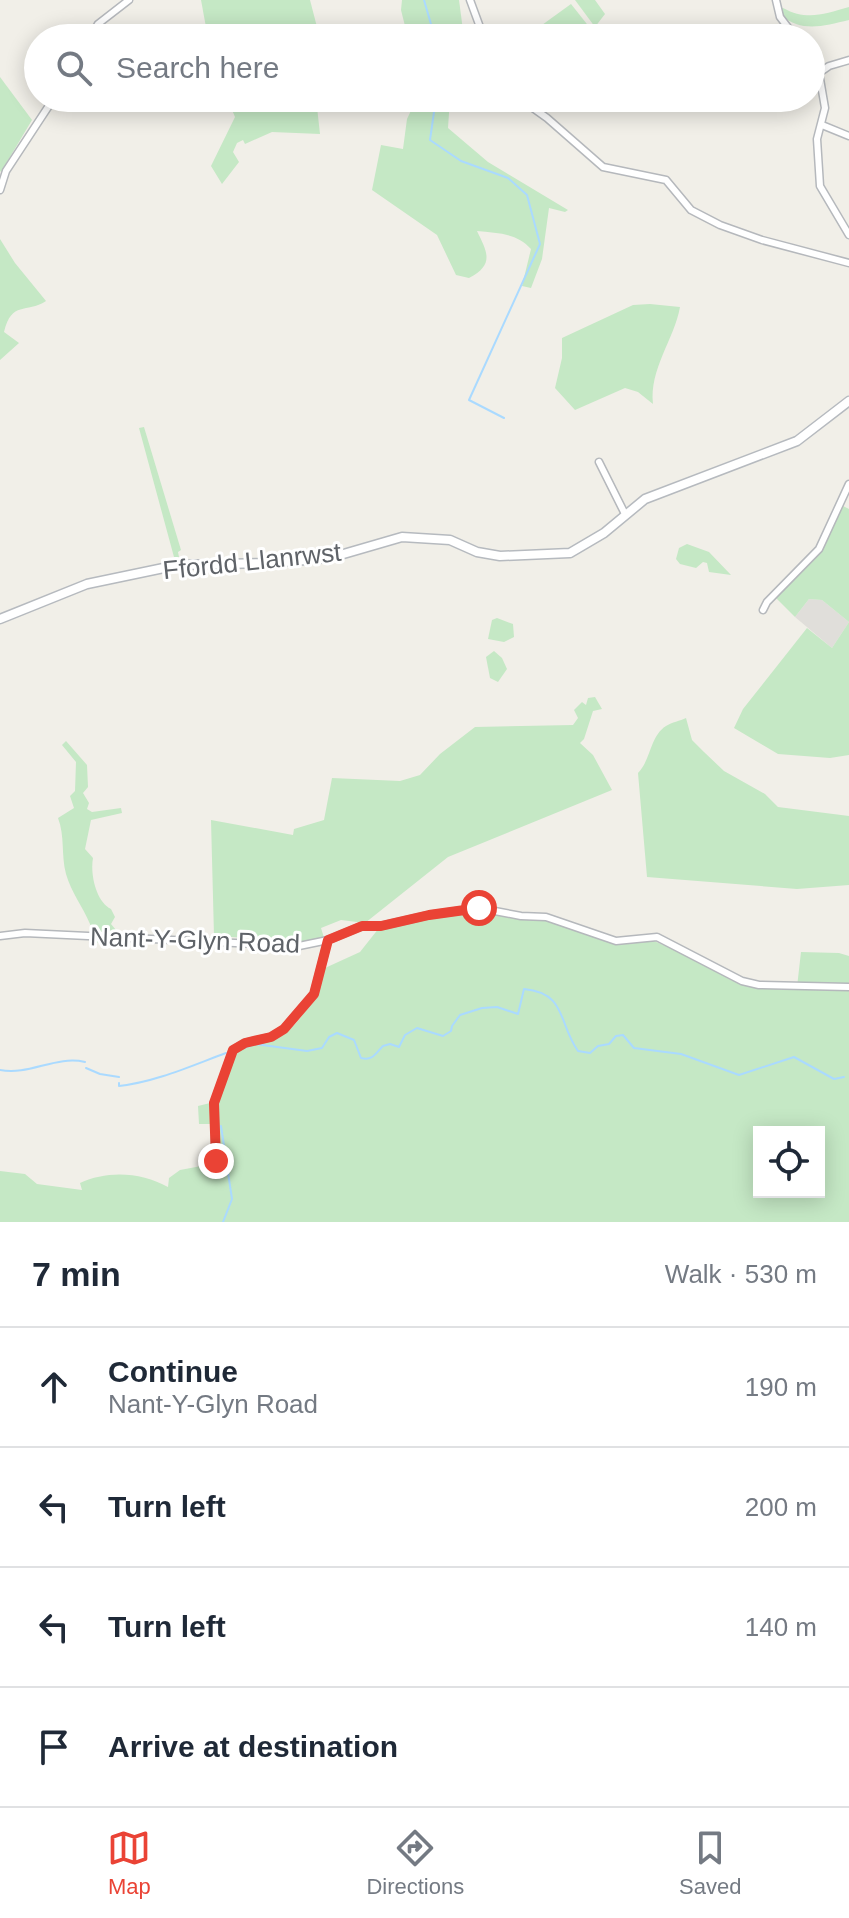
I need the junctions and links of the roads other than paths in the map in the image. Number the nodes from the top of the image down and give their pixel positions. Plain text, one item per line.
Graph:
1 (129, 0) edge
2 (470, 0) edge
3 (776, 0) edge
4 (98, 24) edge
5 (479, 24) edge
6 (785, 24) edge
7 (849, 60) edge
8 (825, 69) edge
9 (45, 112) edge
10 (539, 112) edge
11 (824, 112) edge
12 (822, 125) junction
13 (849, 136) edge
14 (0, 190) edge
15 (849, 235) edge
16 (849, 263) edge
17 (849, 401) edge
18 (599, 462) dead end
19 (849, 484) edge
20 (625, 514) junction
21 (763, 610) dead end
22 (0, 619) edge
23 (0, 936) edge
24 (328, 940) junction
25 (849, 987) edge
26 (220, 1168) dead end

1 - 4 street
2 - 5 street
3 - 6 street
7 - 8 street
9 - 14 street
10 - 16 street
11 - 12 street
12 - 13 street
12 - 15 street
17 - 20 main road, Ffordd Llanrwst
18 - 20 street
19 - 21 street
20 - 22 main road, Ffordd Llanrwst
23 - 24 street, Nant-Y-Glyn Road
24 - 25 street, Nant-Y-Glyn Road
24 - 26 street

